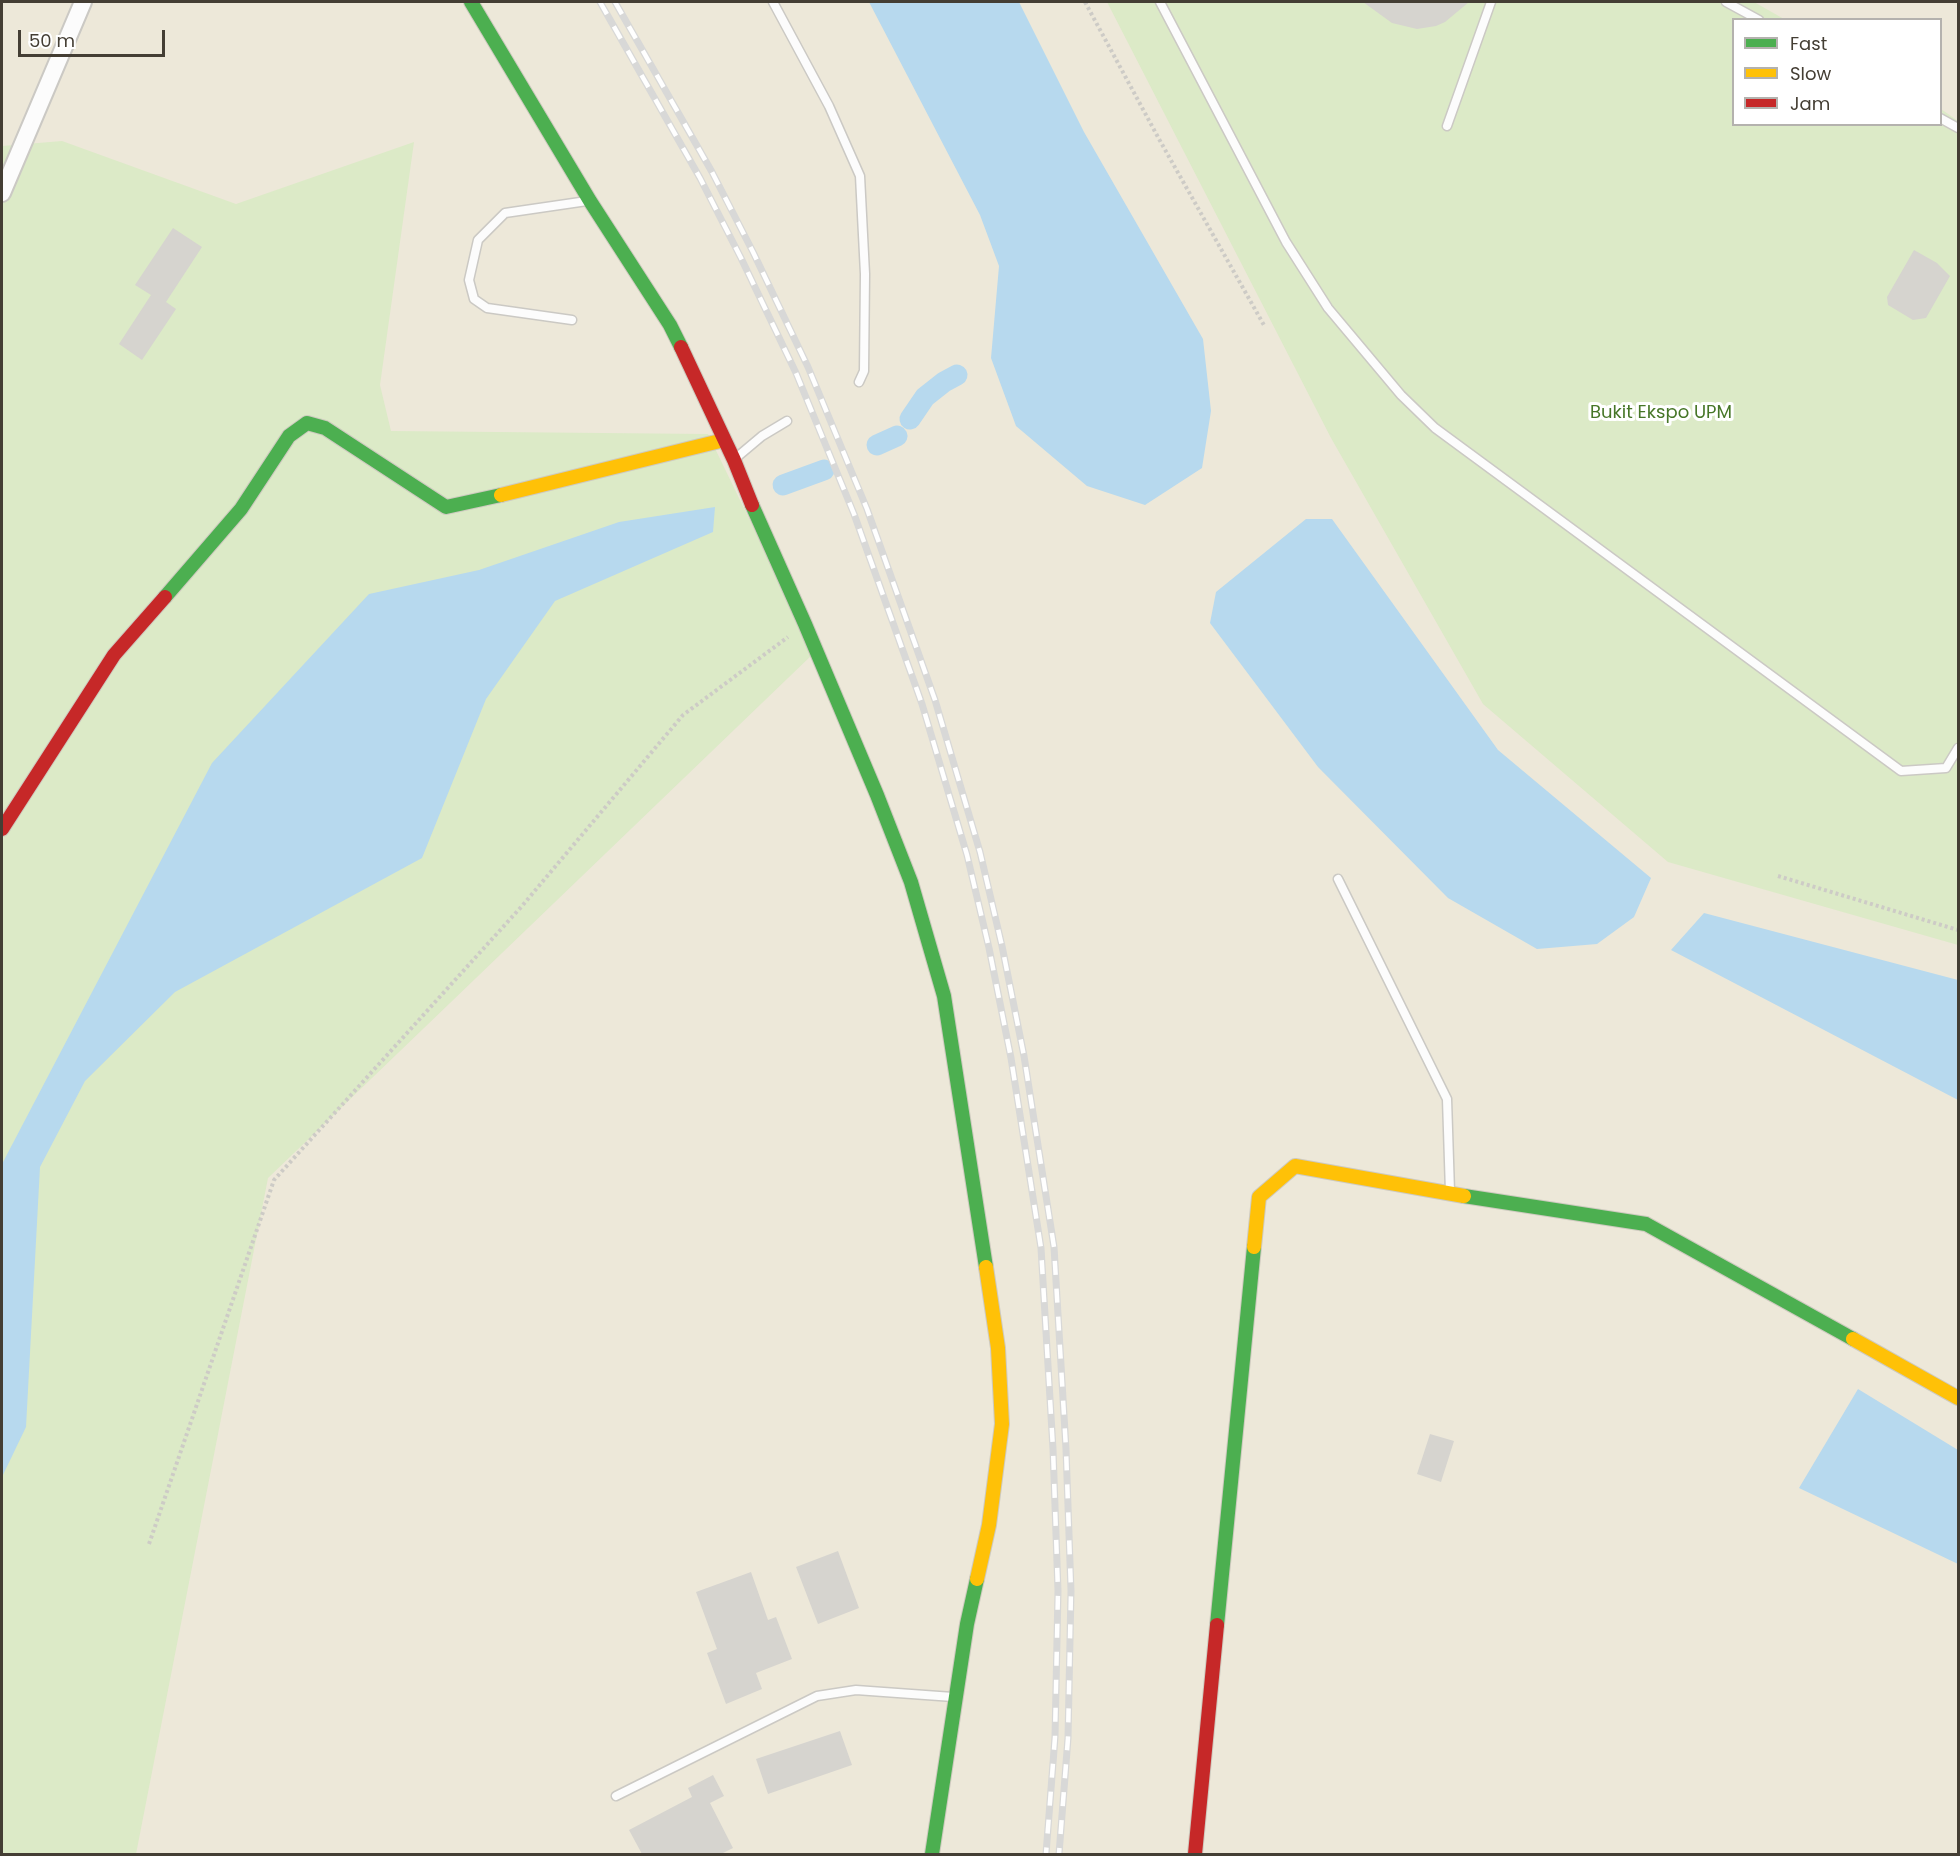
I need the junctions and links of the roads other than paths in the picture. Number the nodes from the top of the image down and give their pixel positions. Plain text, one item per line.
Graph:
1 (83, 2) edge
2 (471, 2) edge
3 (773, 2) edge
4 (1160, 2) edge
5 (1491, 2) edge
6 (1726, 2) edge
7 (1756, 18) edge
8 (1942, 119) edge
9 (1447, 126) dead end
10 (1959, 128) edge
11 (2, 193) edge
12 (590, 201) junction
13 (572, 320) dead end
14 (860, 382) dead end
15 (787, 421) dead end
16 (724, 440) junction
17 (734, 460) junction
18 (1959, 748) edge
19 (2, 828) edge
20 (1338, 879) dead end
21 (1450, 1194) junction
22 (1959, 1398) edge
23 (957, 1697) junction
24 (616, 1796) dead end
25 (932, 1854) edge
26 (1195, 1854) edge

1 - 11 street
2 - 12 street
3 - 14 lane
4 - 18 lane
5 - 9 lane
6 - 7 lane
8 - 10 lane
12 - 13 lane
12 - 16 street
15 - 17 lane
16 - 17 street
16 - 19 street
17 - 23 street
20 - 21 lane
21 - 22 street
21 - 26 street
23 - 24 lane
23 - 25 street

